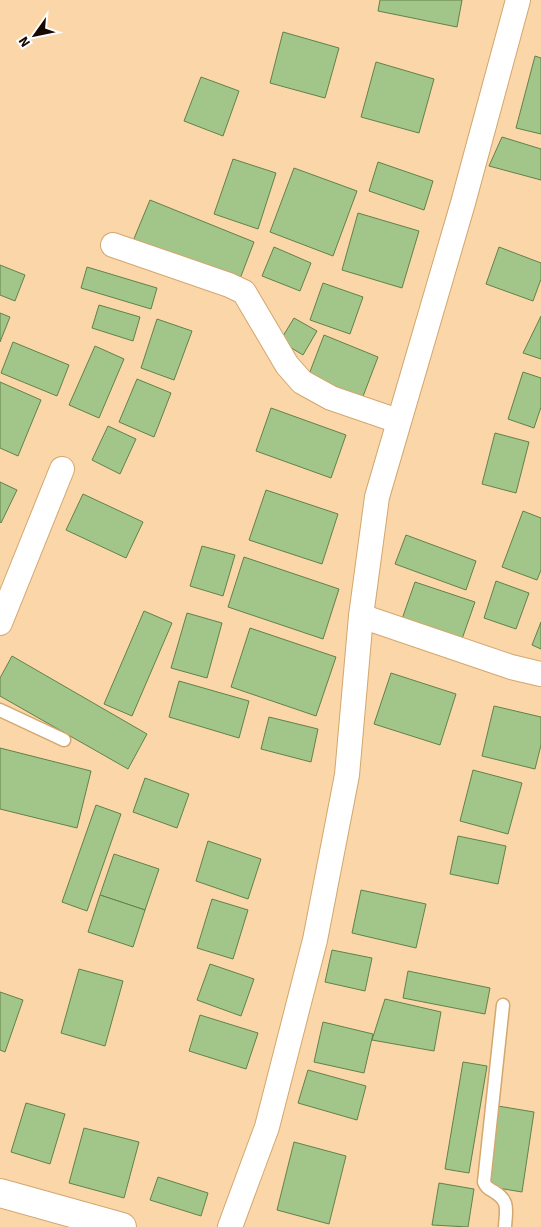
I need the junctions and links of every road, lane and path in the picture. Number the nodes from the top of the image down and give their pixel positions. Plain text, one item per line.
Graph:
1 (518, 0) edge
2 (113, 245) dead end
3 (398, 421) junction
4 (62, 470) dead end
5 (361, 616) junction
6 (0, 623) edge
7 (541, 674) edge
8 (0, 710) edge
9 (64, 740) dead end
10 (503, 1005) dead end
11 (0, 1193) edge
12 (122, 1227) edge
13 (230, 1227) edge
14 (505, 1227) edge

1 - 3 street
2 - 3 street
3 - 5 street
4 - 6 street
5 - 7 street
5 - 13 street
8 - 9 lane
10 - 14 lane
11 - 12 street

